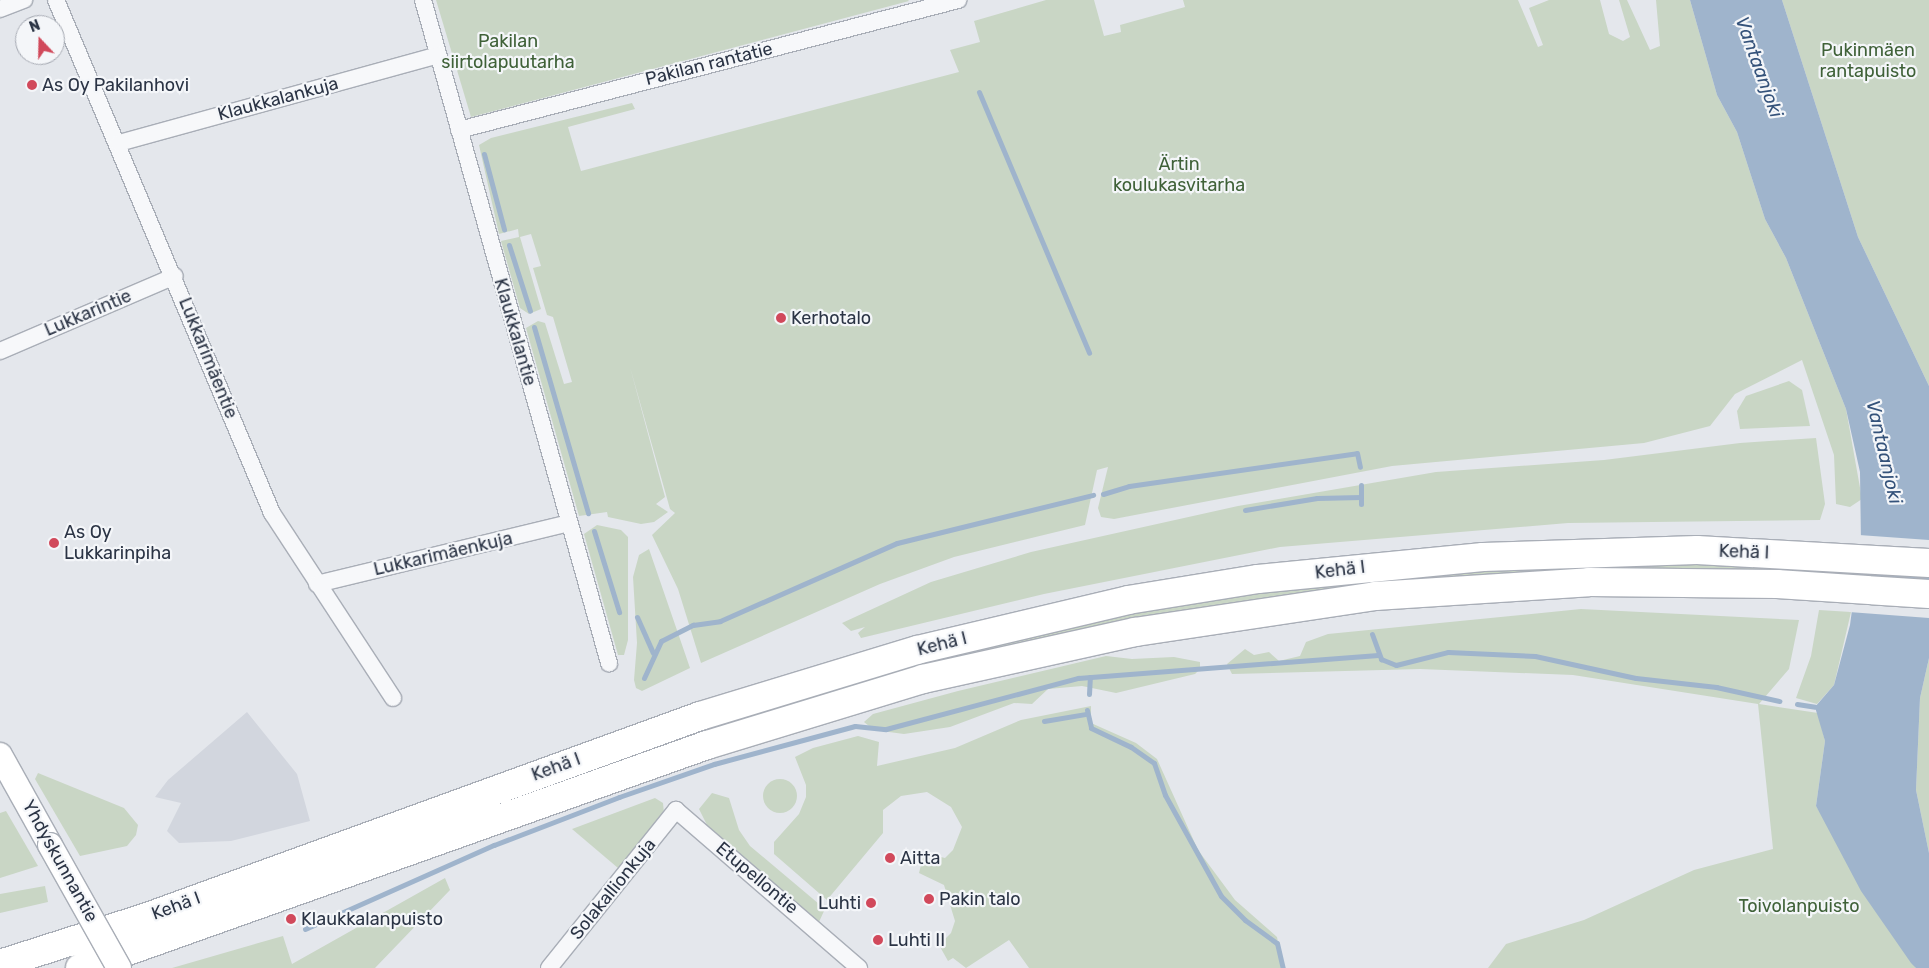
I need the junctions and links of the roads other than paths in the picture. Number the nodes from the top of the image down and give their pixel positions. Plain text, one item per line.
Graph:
1 (24, 0) edge
2 (56, 0) edge
3 (423, 0) edge
4 (958, 0) edge
5 (0, 9) edge
6 (438, 55) junction
7 (459, 130) junction
8 (119, 143) junction
9 (175, 276) junction
10 (0, 351) edge
11 (569, 523) junction
12 (1929, 563) edge
13 (317, 584) junction
14 (1929, 594) edge
15 (609, 663) dead end
16 (393, 698) dead end
17 (0, 755) edge
18 (676, 810) joint
19 (0, 964) edge
20 (80, 968) edge
21 (119, 968) edge
22 (549, 968) edge
23 (859, 968) edge

1 - 5 street
2 - 8 street, Lukkarimäentie
3 - 6 street, Klaukkalantie
4 - 7 street, Pakilan rantatie
6 - 7 street, Klaukkalantie
6 - 8 street, Klaukkalankuja
7 - 11 street, Klaukkalantie
8 - 9 street, Lukkarimäentie
9 - 10 street, Lukkarintie
9 - 13 street, Lukkarimäentie
11 - 13 street, Lukkarimäenkuja
11 - 15 street, Klaukkalantie
12 - 19 highway, Kehä I
13 - 16 street, Lukkarimäentie
14 - 20 highway, Kehä I
17 - 21 main road, Yhdyskunnantie, bridge
18 - 22 street, Solakallionkuja
18 - 23 street, Etupellontie

